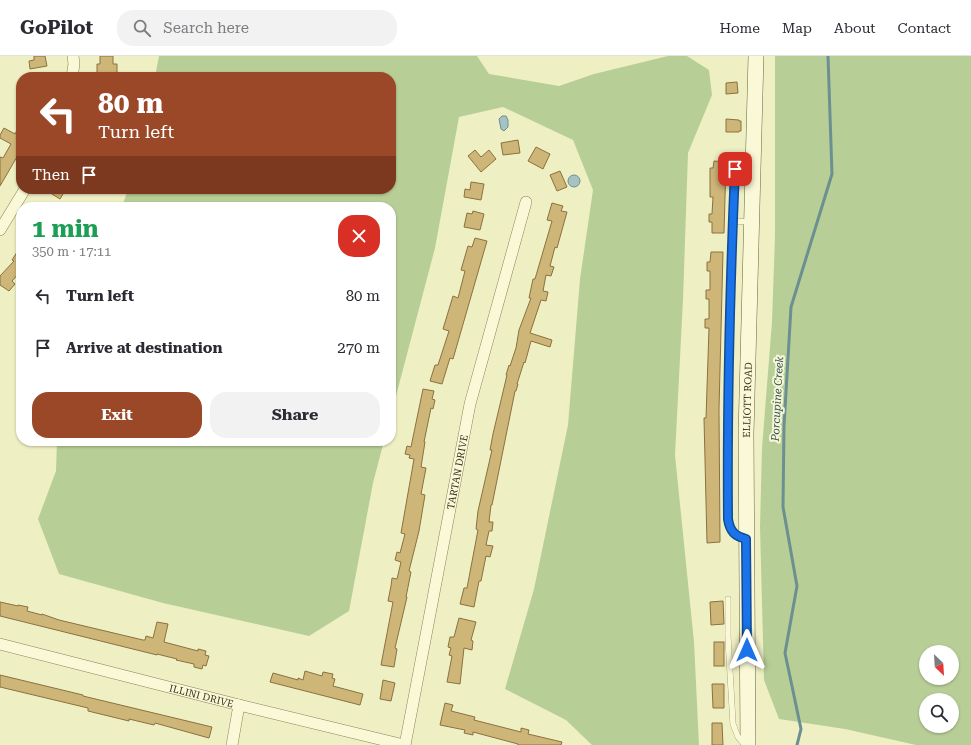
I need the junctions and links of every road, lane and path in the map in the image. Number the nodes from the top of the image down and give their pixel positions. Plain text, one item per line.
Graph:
1 (73, 56) edge
2 (756, 56) edge
3 (73, 72) edge
4 (735, 169) dead end
5 (526, 202) dead end
6 (16, 204) edge
7 (733, 221) junction
8 (751, 222) junction
9 (0, 230) edge
10 (746, 539) junction
11 (728, 599) dead end
12 (0, 644) edge
13 (239, 705) junction
14 (232, 745) edge
15 (405, 745) edge
16 (747, 745) edge

1 - 3 street
2 - 8 street, ELLIOTT ROAD
4 - 7 lane
5 - 15 street, TARTAN DRIVE
6 - 9 street
7 - 8 lane
7 - 10 lane
8 - 10 street, ELLIOTT ROAD
10 - 16 street, ELLIOTT ROAD
11 - 16 lane
12 - 13 street, ILLINI DRIVE
13 - 14 street
13 - 15 street, ILLINI DRIVE

